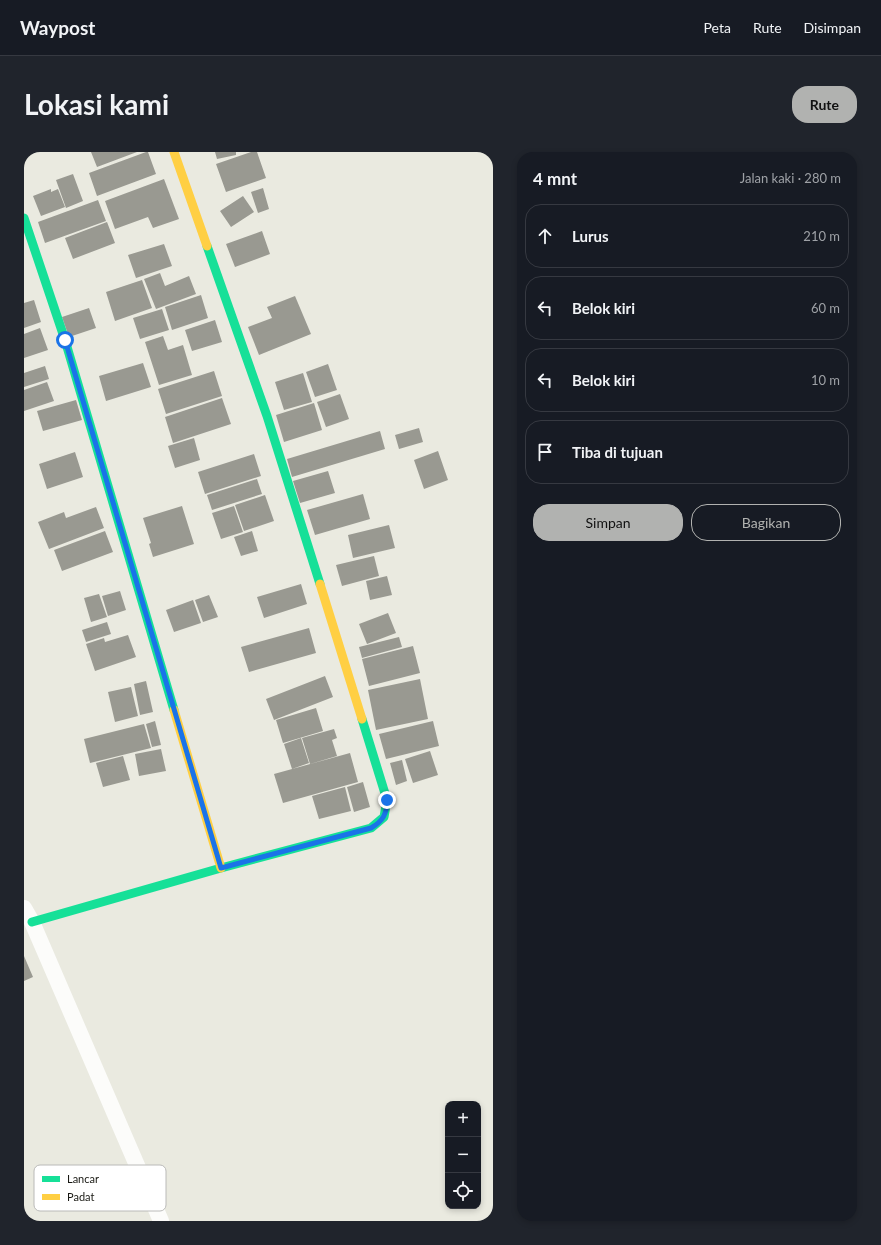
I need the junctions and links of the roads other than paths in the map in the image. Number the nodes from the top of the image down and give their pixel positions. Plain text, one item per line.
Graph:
1 (174, 152) edge
2 (24, 218) edge
3 (221, 868) junction
4 (24, 908) edge
5 (32, 922) junction
6 (137, 1165) edge
7 (157, 1211) edge
8 (161, 1221) edge

1 - 3 street
2 - 3 street
3 - 5 street
4 - 5 street
5 - 6 street
7 - 8 street

